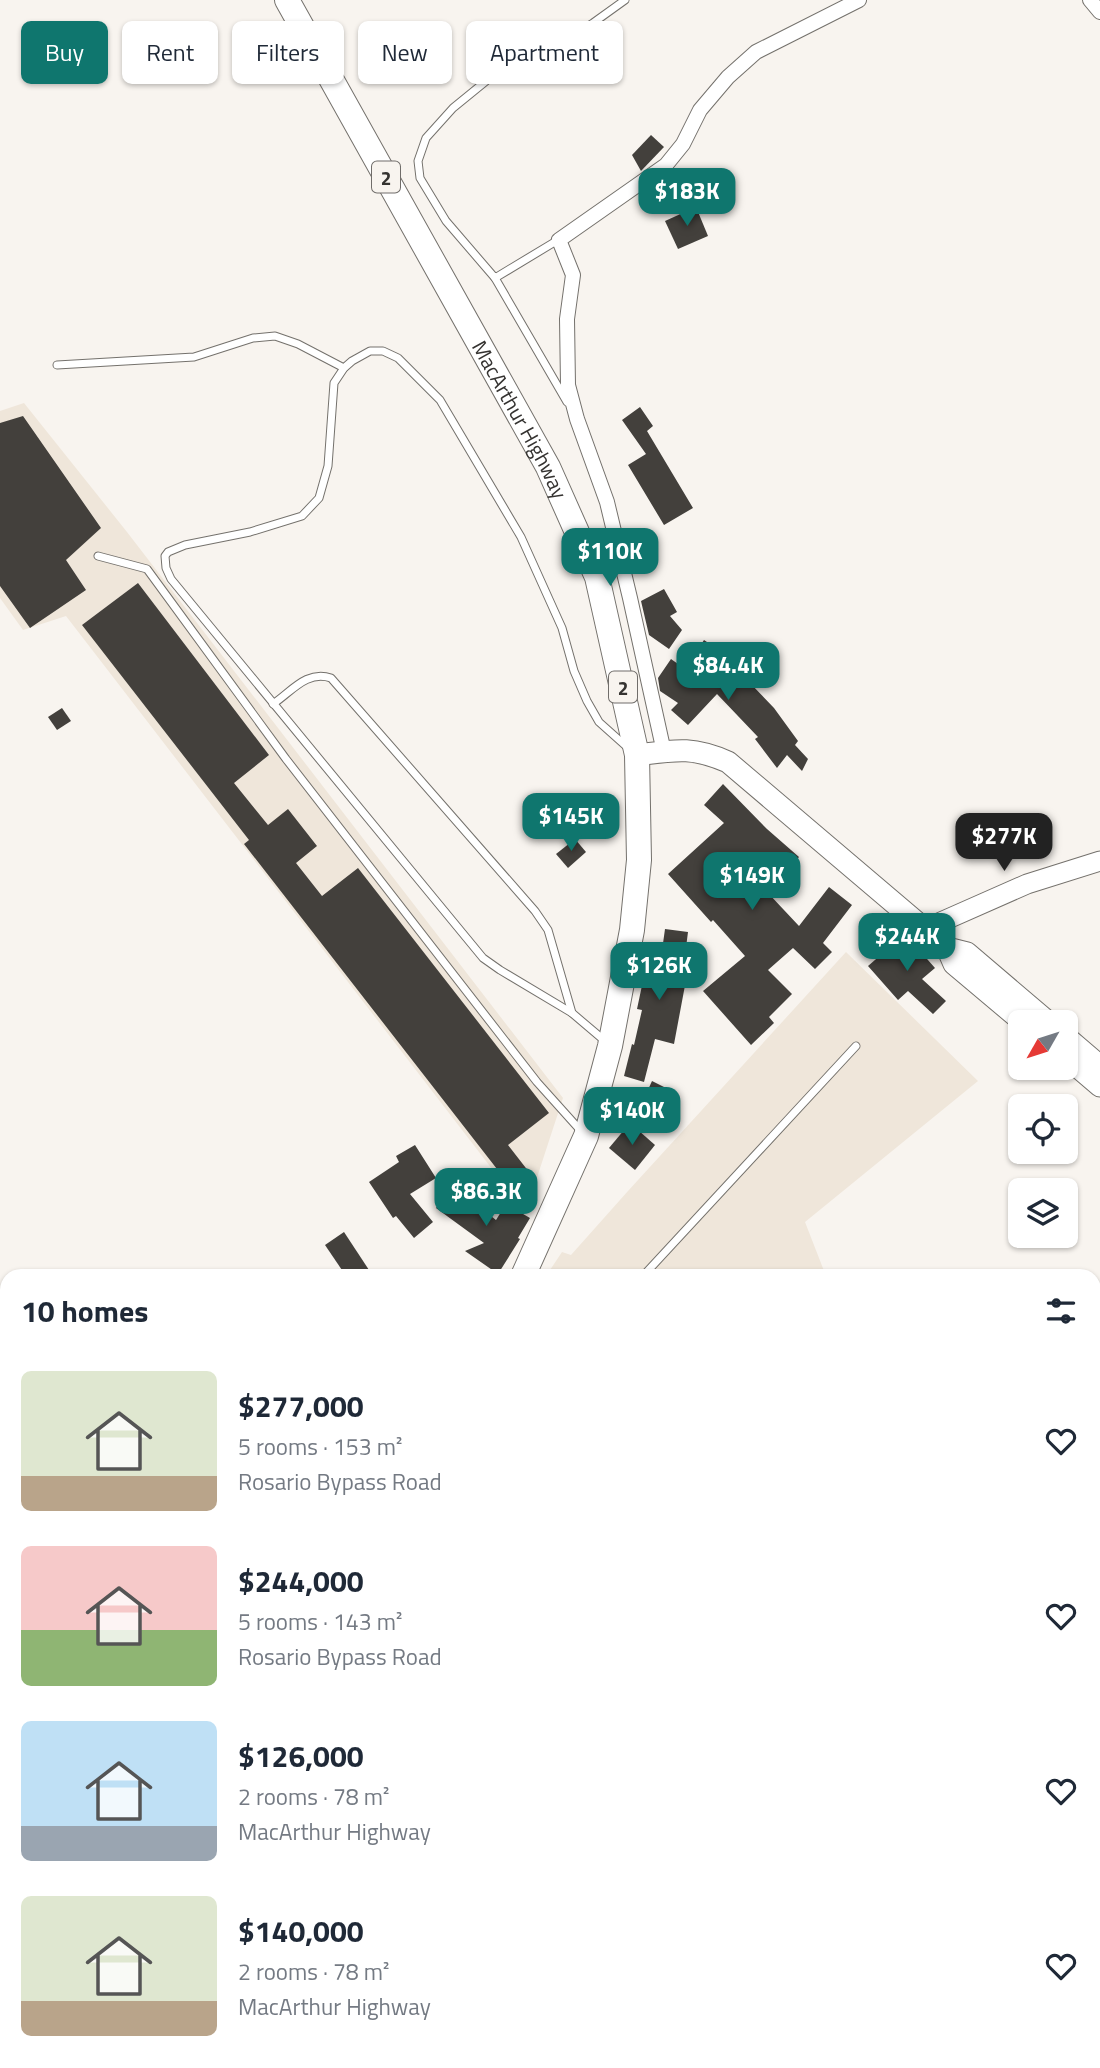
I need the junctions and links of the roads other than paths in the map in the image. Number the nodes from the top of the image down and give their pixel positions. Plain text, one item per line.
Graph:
1 (287, 0) edge
2 (625, 0) edge
3 (859, 0) edge
4 (1090, 0) edge
5 (1100, 12) edge
6 (559, 240) junction
7 (495, 278) junction
8 (57, 365) dead end
9 (344, 368) junction
10 (577, 419) junction
11 (98, 556) dead end
12 (273, 704) junction
13 (664, 752) junction
14 (637, 755) junction
15 (1100, 861) edge
16 (925, 929) junction
17 (947, 948) junction
18 (1010, 1010) edge
19 (1034, 1010) edge
20 (572, 1013) junction
21 (610, 1046) junction
22 (856, 1046) dead end
23 (1078, 1047) edge
24 (1100, 1066) edge
25 (1078, 1067) edge
26 (1100, 1086) edge
27 (586, 1136) junction
28 (527, 1269) edge
29 (649, 1269) edge

1 - 14 highway, MacArthur Highway / 2
2 - 7 lane
3 - 6 street
4 - 5 street
6 - 7 lane
6 - 10 street
7 - 10 lane
8 - 9 lane
9 - 12 lane
9 - 14 lane
10 - 13 street
11 - 27 lane
12 - 20 lane
12 - 20 lane
13 - 14 main road
13 - 16 main road
14 - 21 highway, MacArthur Highway / 2
15 - 16 street
16 - 17 main road
17 - 18 main road
17 - 19 main road
20 - 21 lane
21 - 27 highway, MacArthur Highway / 2
22 - 29 lane
23 - 24 main road
25 - 26 main road
27 - 28 highway, MacArthur Highway / 2

